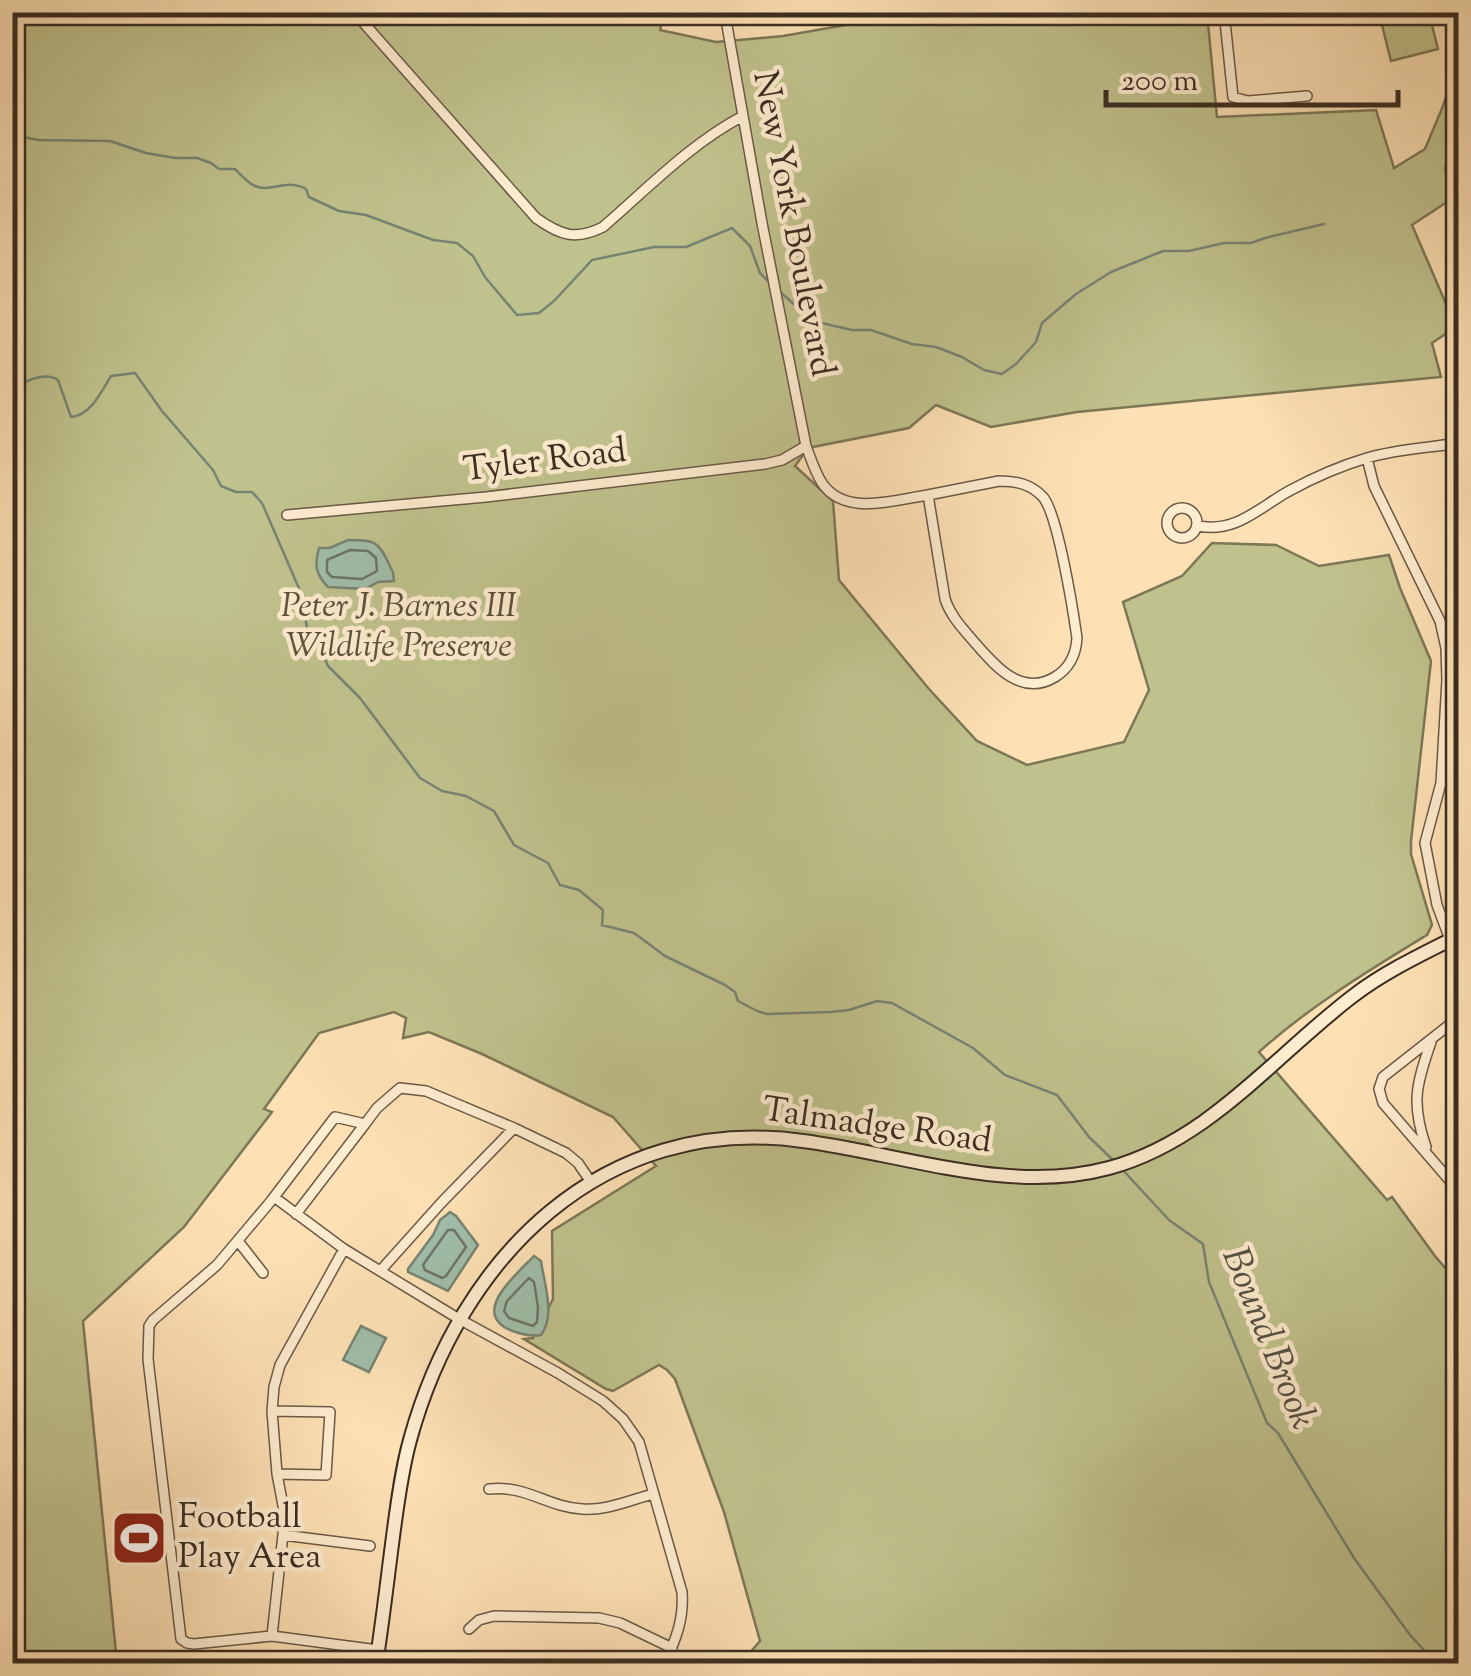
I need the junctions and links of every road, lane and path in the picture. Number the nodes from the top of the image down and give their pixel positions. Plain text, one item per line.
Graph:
1 (354, 12) edge
2 (728, 12) edge
3 (1224, 12) edge
4 (1308, 96) dead end
5 (742, 116) junction
6 (1458, 443) edge
7 (806, 446) junction
8 (1368, 458) junction
9 (928, 496) junction
10 (286, 515) dead end
11 (1198, 526) dead end
12 (1458, 679) edge
13 (1446, 680) junction
14 (1455, 939) edge
15 (1458, 961) edge
16 (1458, 1018) edge
17 (1432, 1038) junction
18 (365, 1124) junction
19 (514, 1128) junction
20 (1428, 1155) junction
21 (591, 1182) junction
22 (1458, 1190) edge
23 (274, 1196) junction
24 (296, 1214) junction
25 (238, 1241) junction
26 (344, 1249) junction
27 (380, 1270) junction
28 (263, 1273) dead end
29 (459, 1318) junction
30 (272, 1411) junction
31 (278, 1474) junction
32 (489, 1488) dead end
33 (653, 1494) junction
34 (282, 1535) junction
35 (370, 1546) dead end
36 (470, 1629) dead end
37 (272, 1636) junction
38 (672, 1648) junction
39 (377, 1657) edge
40 (664, 1664) edge

1 - 5 street
2 - 5 street, New York Boulevard
3 - 4 street
5 - 7 street, New York Boulevard
6 - 8 street
7 - 9 street, New York Boulevard
7 - 10 street, Tyler Road
8 - 11 street
8 - 13 street
9 - 9 street, New York Boulevard
12 - 13 street
13 - 14 street
14 - 15 street
14 - 21 street, Talmadge Road
16 - 17 street
17 - 20 street
17 - 20 street
18 - 19 street
18 - 23 street
18 - 24 street
19 - 21 street
19 - 27 street
20 - 22 street
21 - 29 street, Talmadge Road
23 - 24 street
23 - 25 street
24 - 26 street
25 - 28 street
25 - 37 street
26 - 27 street
26 - 30 street
27 - 29 street
29 - 33 street
29 - 39 street, Talmadge Road
30 - 31 street
30 - 31 street
31 - 34 street
32 - 33 street
33 - 38 street
34 - 35 street
34 - 37 street
36 - 38 street
37 - 39 street
38 - 40 street

